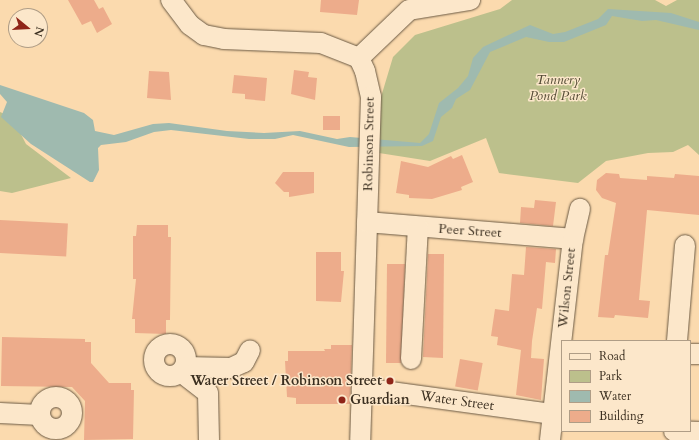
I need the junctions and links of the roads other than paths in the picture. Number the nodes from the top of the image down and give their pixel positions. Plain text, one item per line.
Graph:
1 (171, 0) edge
2 (470, 0) edge
3 (359, 58) junction
4 (580, 209) dead end
5 (367, 222) junction
6 (418, 227) junction
7 (573, 238) junction
8 (685, 245) dead end
9 (562, 340) edge
10 (676, 340) edge
11 (561, 349) edge
12 (250, 350) dead end
13 (411, 360) dead end
14 (362, 388) junction
15 (0, 413) edge
16 (552, 414) junction
17 (40, 415) dead end
18 (209, 440) edge
19 (360, 440) edge
20 (550, 440) edge

1 - 3 street
2 - 3 street
3 - 5 street, Robinson Street
4 - 7 street, Wilson Street
5 - 6 street, Peer Street
5 - 14 street, Robinson Street
6 - 7 street, Peer Street
6 - 13 street
7 - 9 street, Wilson Street
8 - 10 street
11 - 16 street, Wilson Street
12 - 18 street
14 - 16 street, Water Street
14 - 19 street, Robinson Street
15 - 17 street
16 - 20 street, Wilson Street

